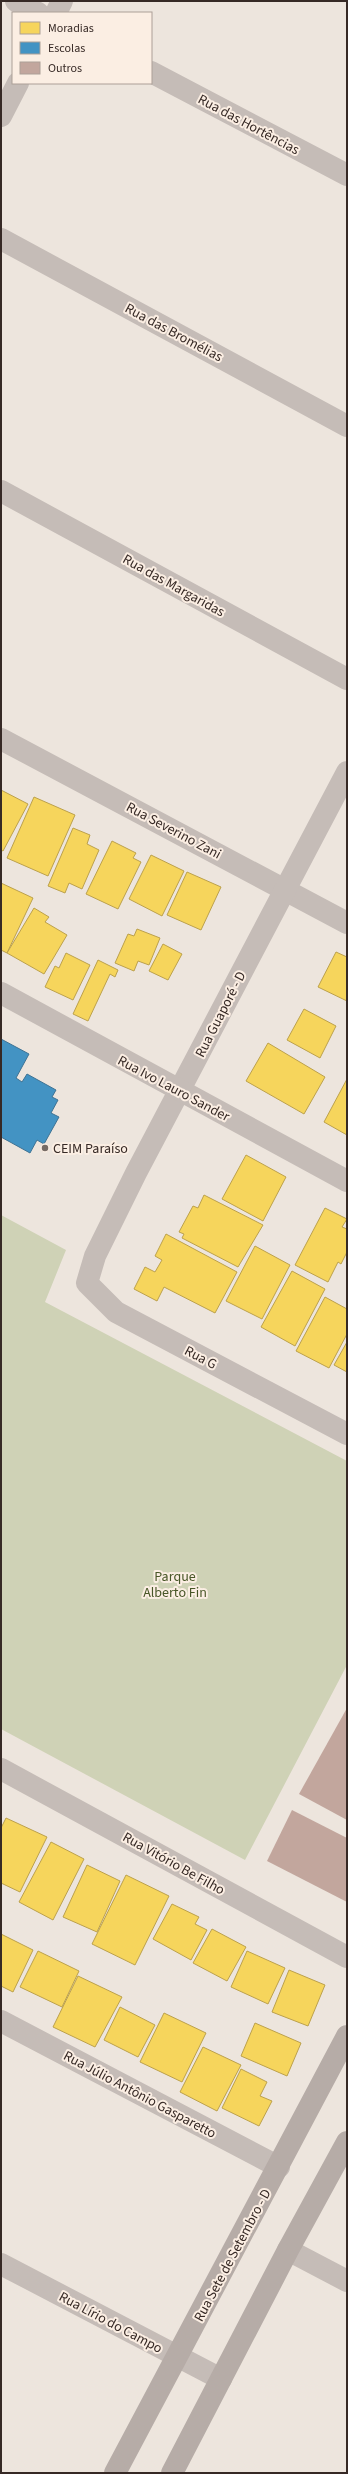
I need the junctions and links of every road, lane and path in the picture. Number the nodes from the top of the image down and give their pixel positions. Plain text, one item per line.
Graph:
1 (16, 1) edge
2 (62, 1) edge
3 (36, 12) edge
4 (56, 12) edge
5 (152, 73) edge
6 (17, 84) edge
7 (1, 116) edge
8 (347, 175) edge
9 (1, 239) edge
10 (347, 426) edge
11 (1, 491) edge
12 (347, 680) edge
13 (1, 739) edge
14 (347, 772) edge
15 (285, 888) junction
16 (347, 922) edge
17 (1, 993) edge
18 (180, 1091) junction
19 (347, 1181) edge
20 (94, 1256) joint
21 (347, 1434) edge
22 (1, 1769) edge
23 (347, 1957) edge
24 (1, 2021) edge
25 (347, 2036) edge
26 (347, 2142) edge
27 (279, 2167) junction
28 (288, 2250) junction
29 (1, 2264) edge
30 (347, 2281) edge
31 (177, 2357) junction
32 (221, 2379) junction
33 (116, 2473) edge
34 (172, 2473) edge

1 - 3 street
2 - 4 street
5 - 8 street, Rua das Hortências
6 - 7 street
9 - 10 street, Rua das Bromélias
11 - 12 street, Rua das Margaridas
13 - 15 street, Rua Severino Zani
14 - 15 street, Rua Guaporé - D
15 - 16 street, Rua Severino Zani
15 - 18 street, Rua Guaporé - D
17 - 18 street, Rua Ivo Lauro Sander
18 - 19 street, Rua Ivo Lauro Sander
18 - 20 street, Rua Guaporé - D
20 - 21 street, Rua G
22 - 23 street, Rua Vitório Be Filho
24 - 27 street, Rua Júlio Antônio Gasparetto
25 - 27 street, Rua Sete de Setembro - D
26 - 28 street
27 - 31 street, Rua Sete de Setembro - D
28 - 30 street
28 - 32 street
29 - 31 street, Rua Lírio do Campo
31 - 32 street, Rua Lírio do Campo
31 - 33 street, Rua Sete de Setembro - D
32 - 34 street

